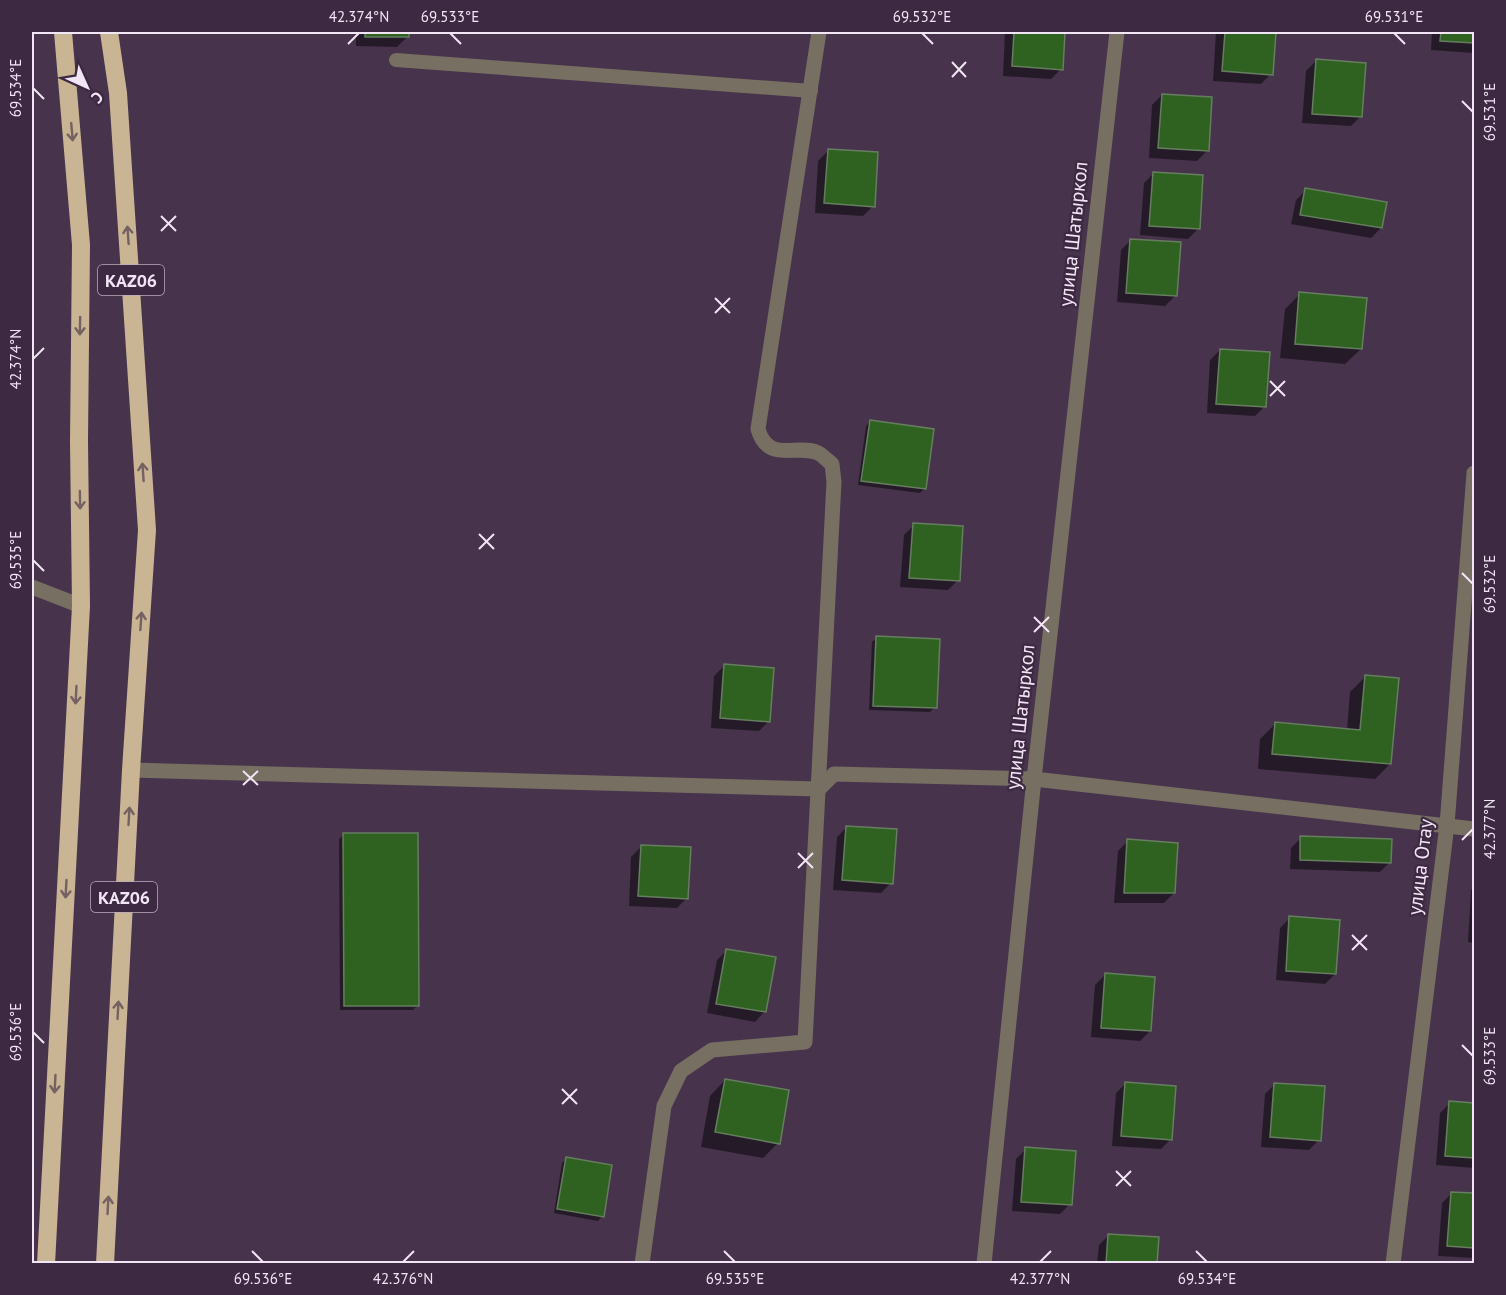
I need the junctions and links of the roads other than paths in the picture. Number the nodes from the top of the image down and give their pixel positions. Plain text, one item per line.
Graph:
1 (63, 32) edge
2 (109, 32) edge
3 (819, 32) edge
4 (1117, 32) edge
5 (396, 60) dead end
6 (811, 91) junction
7 (1474, 473) edge
8 (32, 587) edge
9 (81, 606) junction
10 (131, 770) junction
11 (1034, 779) junction
12 (819, 789) junction
13 (1446, 825) junction
14 (1474, 829) edge
15 (46, 1263) edge
16 (105, 1263) edge
17 (642, 1263) edge
18 (984, 1263) edge
19 (1394, 1263) edge

1 -> 9 highway, KАZ06
10 -> 2 highway, KАZ06
3 - 6 street
4 - 11 street, улица Шатыркол
5 - 6 lane
6 - 12 street
7 - 13 street, улица Отау
8 - 9 street
9 -> 15 highway, KАZ06
10 - 12 street
16 -> 10 highway, KАZ06
11 - 12 street
11 - 13 street
11 - 18 street, улица Шатыркол
12 - 17 street
13 - 14 street
13 - 19 street, улица Отау

